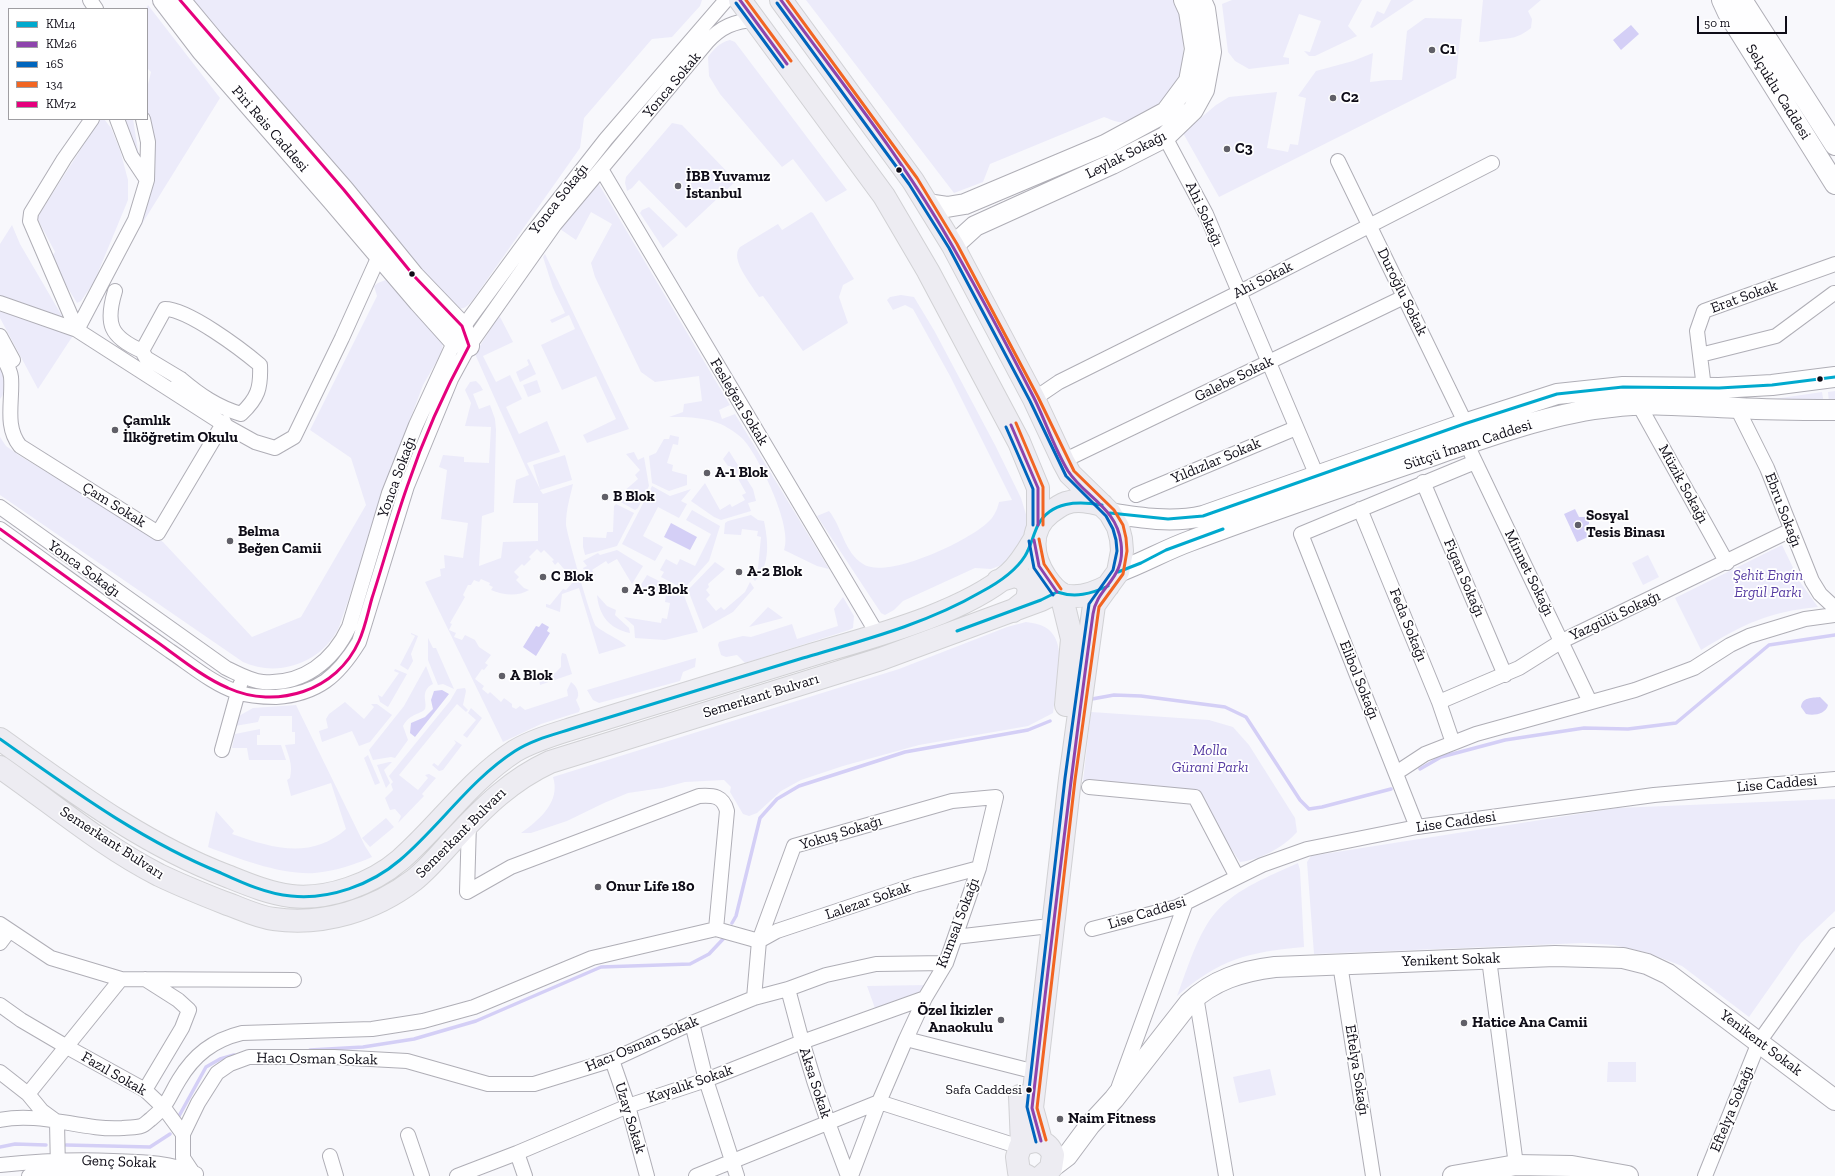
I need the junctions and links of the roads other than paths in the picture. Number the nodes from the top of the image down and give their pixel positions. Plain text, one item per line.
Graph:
1 (163, 0) edge
2 (180, 0) edge
3 (726, 0) edge
4 (740, 0) edge
5 (780, 0) edge
6 (1184, 0) edge
7 (1201, 0) edge
8 (1722, 0) edge
9 (1742, 0) edge
10 (755, 20) junction
11 (91, 120) edge
12 (117, 120) edge
13 (142, 120) edge
14 (1165, 137) junction
15 (1835, 145) edge
16 (1338, 161) dead end
17 (1492, 163) dead end
18 (601, 169) junction
19 (147, 180) junction
20 (1835, 184) edge
21 (928, 204) junction
22 (1369, 226) junction
23 (953, 246) junction
24 (384, 251) junction
25 (1835, 264) edge
26 (115, 291) dead end
27 (1238, 293) junction
28 (1834, 293) dead end
29 (1404, 297) junction
30 (0, 303) edge
31 (77, 330) junction
32 (997, 330) junction
33 (964, 335) junction
34 (0, 336) edge
35 (462, 338) junction
36 (142, 351) junction
37 (0, 352) edge
38 (1700, 355) junction
39 (1268, 363) junction
40 (1835, 377) edge
41 (178, 385) junction
42 (1704, 388) junction
43 (1034, 399) junction
44 (4, 404) edge
45 (1639, 405) junction
46 (1737, 408) junction
47 (1835, 410) edge
48 (224, 422) junction
49 (1464, 424) junction
50 (1296, 428) junction
51 (1471, 453) junction
52 (1063, 461) junction
53 (1316, 476) junction
54 (1422, 482) junction
55 (1136, 494) dead end
56 (0, 507) edge
57 (1106, 509) junction
58 (1360, 509) junction
59 (0, 529) edge
60 (1791, 530) junction
61 (1036, 532) junction
62 (1727, 563) junction
63 (1113, 579) junction
64 (998, 581) junction
65 (1059, 593) junction
66 (1835, 608) edge
67 (1013, 611) junction
68 (1835, 615) edge
69 (1069, 627) junction
70 (878, 635) junction
71 (1562, 641) junction
72 (1505, 674) junction
73 (244, 676) junction
74 (237, 692) junction
75 (1440, 702) junction
76 (1590, 702) junction
77 (0, 739) edge
78 (1454, 743) junction
79 (222, 750) dead end
80 (0, 767) edge
81 (1396, 772) junction
82 (1835, 779) edge
83 (1089, 787) dead end
84 (996, 797) joint
85 (469, 823) junction
86 (1417, 827) junction
87 (979, 868) junction
88 (1238, 877) junction
89 (1186, 902) junction
90 (1041, 926) junction
91 (5, 928) edge
92 (716, 929) junction
93 (1092, 929) dead end
94 (1835, 935) edge
95 (955, 937) junction
96 (759, 941) junction
97 (0, 943) edge
98 (1488, 959) junction
99 (946, 963) junction
100 (1340, 964) junction
101 (121, 979) junction
102 (145, 979) junction
103 (294, 980) dead end
104 (788, 989) junction
105 (1196, 996) junction
106 (754, 998) junction
107 (925, 998) junction
108 (0, 1005) edge
109 (692, 1023) junction
110 (906, 1039) junction
111 (802, 1042) junction
112 (1760, 1042) junction
113 (67, 1047) junction
114 (612, 1060) junction
115 (1024, 1069) junction
116 (0, 1072) edge
117 (706, 1080) junction
118 (145, 1090) junction
119 (28, 1094) junction
120 (1114, 1099) junction
121 (1835, 1100) edge
122 (879, 1102) junction
123 (628, 1106) junction
124 (164, 1108) junction
125 (0, 1120) edge
126 (58, 1122) junction
127 (827, 1123) junction
128 (1090, 1125) junction
129 (182, 1134) junction
130 (408, 1135) dead end
131 (1033, 1145) junction
132 (518, 1154) junction
133 (330, 1156) dead end
134 (733, 1162) junction
135 (0, 1165) edge
136 (1516, 1165) junction
137 (58, 1170) edge
138 (1047, 1172) edge
139 (195, 1175) edge
140 (1021, 1175) edge
141 (29, 1176) edge
142 (336, 1176) edge
143 (422, 1176) edge
144 (457, 1176) edge
145 (525, 1176) edge
146 (647, 1176) edge
147 (696, 1176) edge
148 (737, 1176) edge
149 (849, 1176) edge
150 (1226, 1176) edge
151 (1373, 1176) edge
152 (1453, 1176) edge
153 (1628, 1176) edge
154 (1705, 1176) edge

1 - 24 street, Piri Reis Caddesi
2 - 24 street, Piri Reis Caddesi
3 - 35 street, Yonca Sokağı
4 - 10 main road
5 - 21 main road
6 - 21 street, Leylak Sokağı
7 - 14 street, Leylak Sokağı
8 - 20 street, Selçuklu Caddesi
9 - 15 street, Selçuklu Caddesi
10 - 18 street, Yonca Sokak
10 - 33 main road
11 - 31 street
12 - 19 street
13 - 19 street
14 - 23 street, Leylak Sokağı
14 - 27 street, Ahi Sokağı
16 - 22 street, Duroğlu Sokak
17 - 22 street, Ahi Sokak
18 - 35 street, Yonca Sokağı
18 - 70 street, Fesleğen Sokak
19 - 31 street
21 - 23 main road
22 - 27 street, Ahi Sokak
22 - 29 street, Duroğlu Sokak
23 - 32 main road
24 - 35 street, Piri Reis Caddesi
24 - 48 street
25 - 38 street, Erat Sokak
26 - 36 street
27 - 39 street, Ahi Sokağı
27 - 43 street, Ahi Sokak
28 - 38 street
29 - 39 street, Galebe Sokak
29 - 49 street, Duroğlu Sokak
30 - 31 street
31 - 41 street
32 - 33 main road
32 - 43 main road
33 - 61 main road
34 - 44 street
35 - 73 street, Yonca Sokağı
35 - 74 street, Yonca Sokağı
36 - 41 street
36 - 41 street
37 - 44 street
38 - 42 street, Erat Sokak
39 - 50 street, Ahi Sokağı
39 - 52 street, Galebe Sokak
40 - 42 street, Sütçü İmam Caddesi
41 - 48 street
42 - 49 street, Sütçü İmam Caddesi
43 - 52 main road
44 - 48 street, Çam Sokak
45 - 46 street, Sütçü İmam Caddesi
45 - 51 street, Sütçü İmam Caddesi
45 - 62 street, Müzik Sokağı
46 - 47 street, Sütçü İmam Caddesi
46 - 60 street, Ebru Sokağı
49 - 51 street
49 - 53 street, Sütçü İmam Caddesi
50 - 53 street, Ahi Sokağı
50 - 55 street, Yıldızlar Sokak
51 - 54 street
51 - 63 street, Sütçü İmam Caddesi
51 - 71 street, Minnet Sokağı
52 - 57 main road
53 - 57 street, Sütçü İmam Caddesi
54 - 58 street
54 - 72 street, Figan Sokağı
56 - 73 street, Yonca Sokağı
57 - 61 main road
57 - 63 main road
58 - 75 street, Feda Sokağı
58 - 81 street, Elibol Sokağı
59 - 74 street, Yonca Sokağı
60 - 62 street, Yazgülü Sokağı
60 - 66 street, Ebru Sokağı
61 - 64 main road, Semerkant Bulvarı
61 - 65 main road
62 - 71 street, Yazgülü Sokağı
63 - 65 main road
63 - 131 main road
64 - 67 main road
64 - 70 main road, Semerkant Bulvarı
65 - 67 main road, Semerkant Bulvarı
65 - 69 main road
67 - 69 main road
67 - 85 main road, Semerkant Bulvarı
68 - 76 street
69 - 90 main road
70 - 77 main road, Semerkant Bulvarı
71 - 72 street, Yazgülü Sokağı
71 - 76 street, Minnet Sokağı
72 - 75 street, Yazgülü Sokağı
73 - 74 street
74 - 79 street
75 - 78 street, Feda Sokağı
76 - 78 street
78 - 81 street
80 - 85 main road, Semerkant Bulvarı
81 - 86 street, Elibol Sokağı
82 - 86 street, Lise Caddesi
83 - 88 street
84 - 87 street, Kumsal Sokağı
84 - 96 street, Yokuş Sokağı
85 - 92 street
86 - 88 street, Lise Caddesi
87 - 95 street, Kumsal Sokağı
87 - 96 street, Lalezar Sokak
88 - 89 street, Lise Caddesi
89 - 93 street, Lise Caddesi
89 - 120 street
90 - 95 street
90 - 115 main road
91 - 97 street
91 - 101 street
92 - 96 street
92 - 124 street
94 - 112 street, Eftelya Sokağı
95 - 99 street, Kumsal Sokağı
96 - 106 street, Yokuş Sokağı
98 - 100 street, Yenikent Sokak
98 - 112 street, Yenikent Sokak
98 - 136 street
99 - 104 street, Hacı Osman Sokak
99 - 107 street, Kumsal Sokağı
100 - 105 street, Yenikent Sokak
100 - 151 street, Eftelya Sokağı
101 - 102 street
101 - 113 street
102 - 103 street
102 - 118 street
104 - 106 street, Hacı Osman Sokak
104 - 111 street, Aksa Sokak
105 - 120 street, Yenikent Sokak
105 - 150 street
106 - 109 street, Hacı Osman Sokak
107 - 110 street, Kumsal Sokağı
107 - 111 street, Kayalık Sokak
108 - 113 street, Fazıl Sokak
109 - 114 street, Hacı Osman Sokak
109 - 117 street
110 - 115 street
110 - 122 street, Kumsal Sokağı
111 - 117 street, Kayalık Sokak
111 - 127 street, Aksa Sokak
112 - 121 street, Yenikent Sokak
112 - 154 street, Eftelya Sokağı
113 - 118 street, Fazıl Sokak
113 - 119 street
114 - 123 street, Uzay Sokak
114 - 129 street, Hacı Osman Sokak
115 - 131 main road
116 - 119 street
117 - 123 street, Kayalık Sokak
117 - 134 street
118 - 124 street, Fazıl Sokak
119 - 126 street
120 - 128 street, Yenikent Sokak
122 - 127 street
122 - 131 street
122 - 149 street, Kumsal Sokağı
123 - 132 street, Kayalık Sokak
123 - 146 street, Uzay Sokak
124 - 126 street
124 - 129 street, Fazıl Sokak
125 - 126 street
126 - 137 street
127 - 134 street
127 - 149 street, Aksa Sokak
128 - 131 street, Yenikent Sokak
128 - 138 street, Yenikent Sokak
129 - 139 street
130 - 143 street
131 - 138 main road
131 - 140 main road
132 - 144 street, Kayalık Sokak
132 - 145 street
133 - 142 street
134 - 147 street
134 - 148 street
135 - 137 street, Genç Sokak
136 - 152 street
136 - 153 street
137 - 139 street, Genç Sokak
137 - 141 street, Genç Sokak

